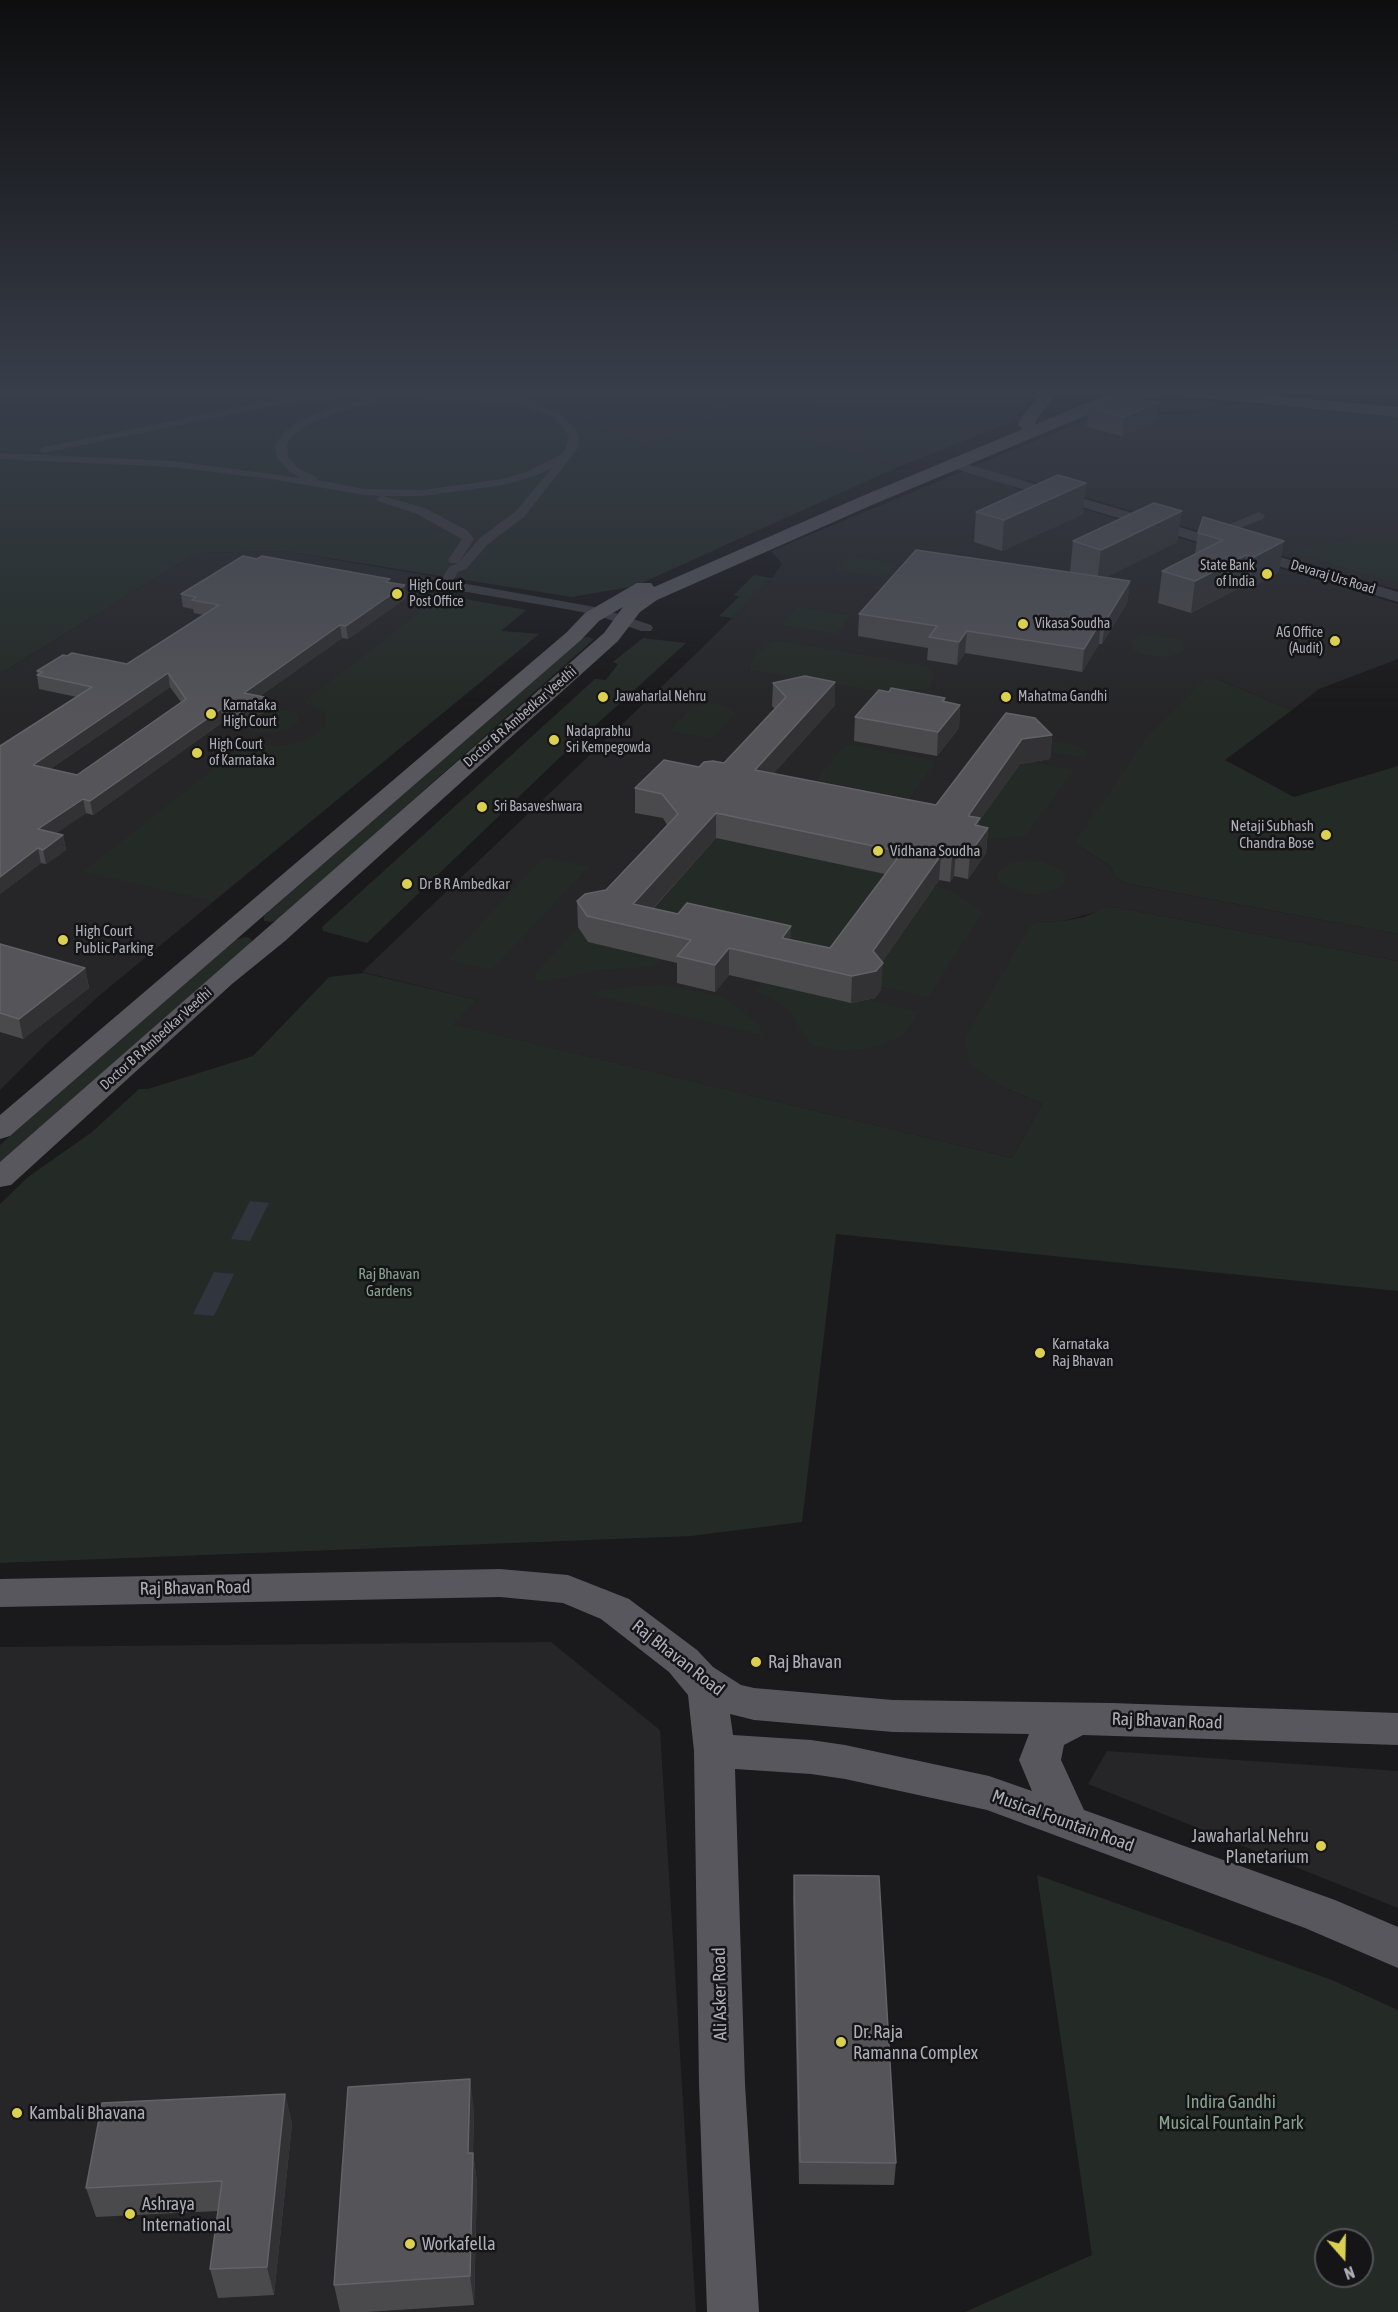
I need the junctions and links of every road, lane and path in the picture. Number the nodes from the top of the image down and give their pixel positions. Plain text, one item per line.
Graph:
1 (385, 499) edge
2 (533, 499) edge
3 (844, 499) edge
4 (877, 499) edge
5 (1071, 499) edge
6 (1259, 516) dead end
7 (1202, 538) junction
8 (453, 570) junction
9 (1398, 597) edge
10 (610, 618) junction
11 (0, 1130) edge
12 (0, 1178) edge
13 (0, 1593) edge
14 (699, 1678) junction
15 (1082, 1719) junction
16 (1398, 1729) edge
17 (714, 1751) junction
18 (1069, 1822) junction
19 (1398, 1948) edge
20 (733, 2312) edge

1 - 8 street
2 - 8 street
3 - 10 main road, Doctor B R Ambedkar Veedhi
4 - 10 main road, Doctor B R Ambedkar Veedhi
5 - 7 street, Devaraj Urs Road
6 - 7 street
7 - 9 street, Devaraj Urs Road
8 - 10 street
10 - 11 main road, Doctor B R Ambedkar Veedhi
10 - 12 main road, Doctor B R Ambedkar Veedhi
13 - 14 main road, Raj Bhavan Road
14 - 15 main road, Raj Bhavan Road
14 - 17 main road, Ali Asker Road
15 - 16 main road, Raj Bhavan Road
15 - 18 main road
17 - 18 main road, Musical Fountain Road
17 - 20 main road, Ali Asker Road
18 - 19 main road, Musical Fountain Road

